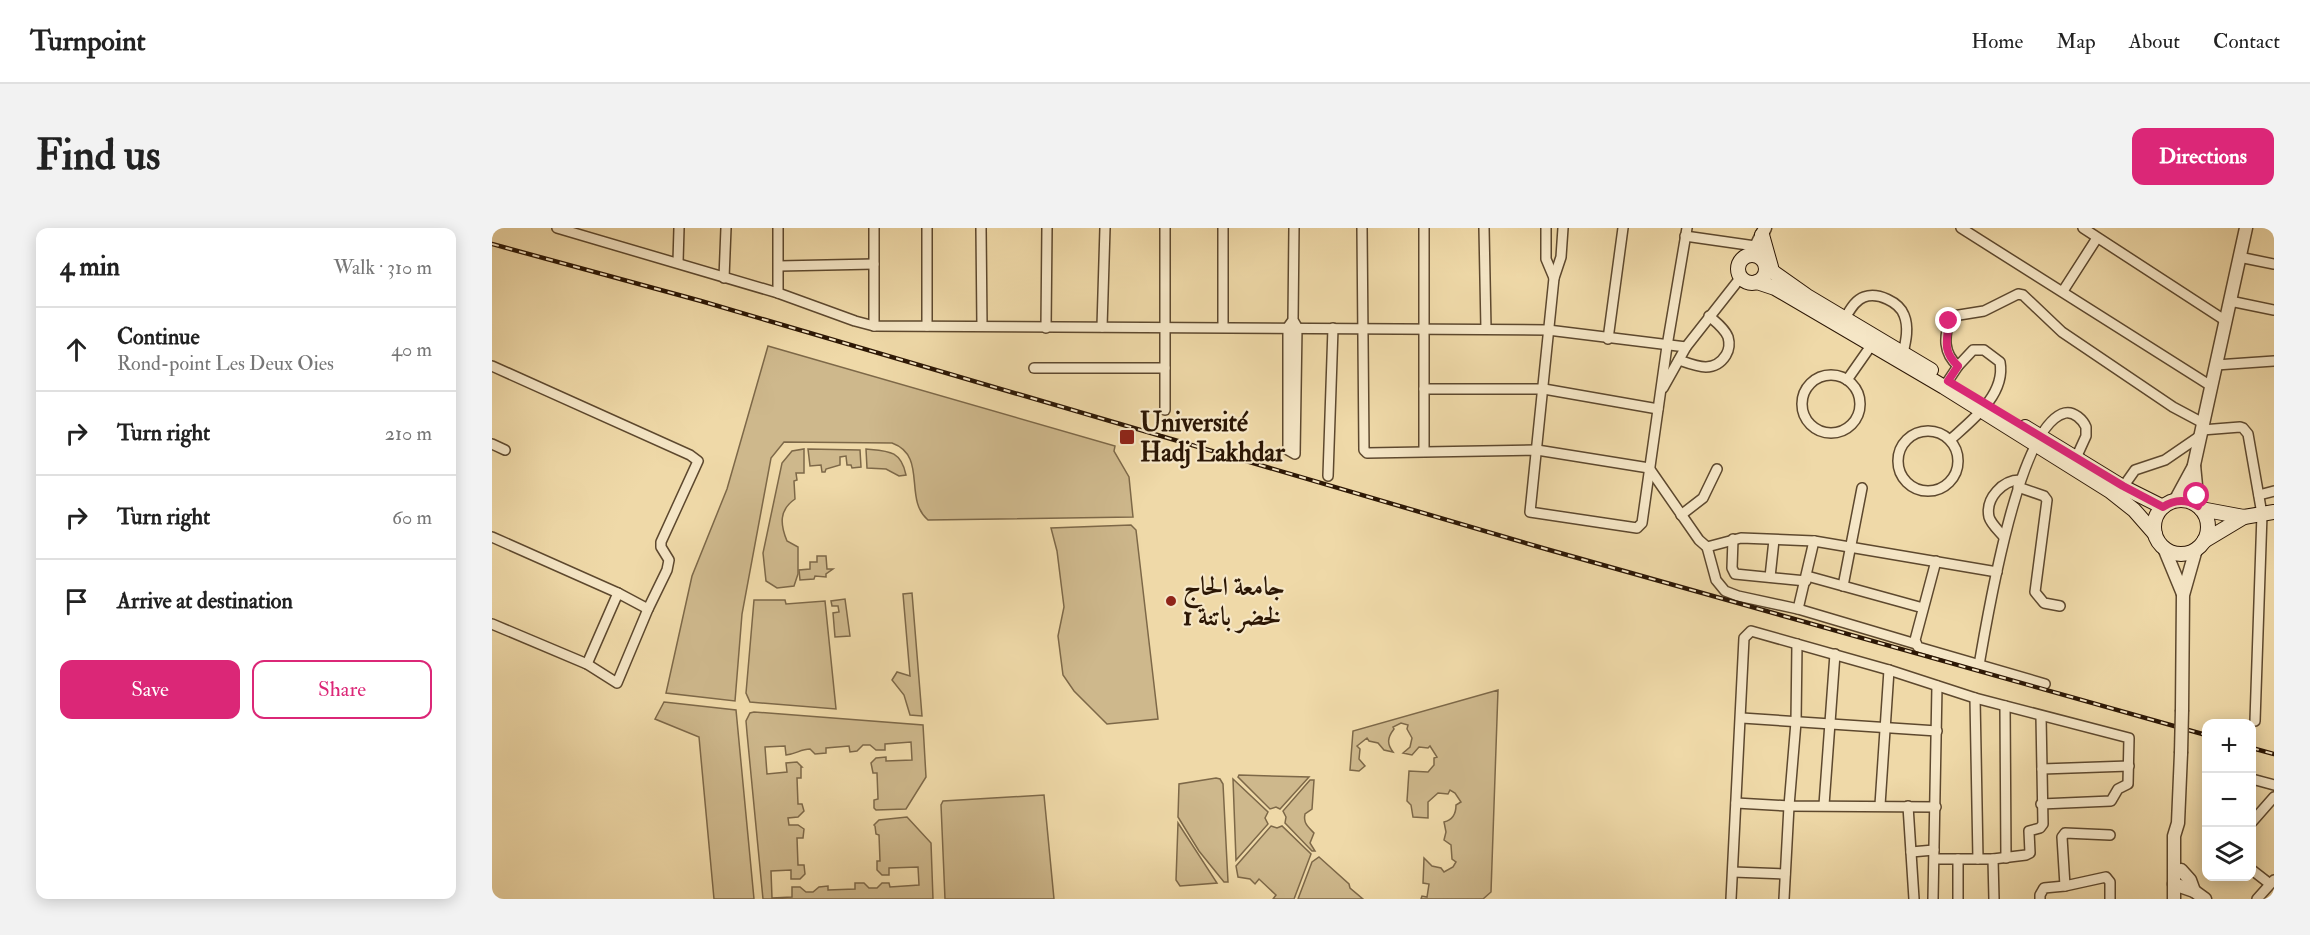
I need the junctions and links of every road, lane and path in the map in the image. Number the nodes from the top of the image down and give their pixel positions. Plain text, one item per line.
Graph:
1 (557, 228) edge
2 (679, 228) edge
3 (726, 228) edge
4 (778, 228) edge
5 (874, 228) edge
6 (927, 228) edge
7 (981, 228) edge
8 (1047, 228) edge
9 (1105, 228) edge
10 (1165, 228) edge
11 (1223, 228) edge
12 (1294, 228) edge
13 (1362, 228) edge
14 (1424, 228) edge
15 (1484, 228) edge
16 (1546, 228) edge
17 (1563, 228) edge
18 (1623, 228) edge
19 (1961, 228) edge
20 (2083, 228) edge
21 (2246, 228) edge
22 (1686, 232) edge
23 (2097, 238) junction
24 (1758, 241) edge
25 (2239, 257) junction
26 (678, 262) junction
27 (874, 264) junction
28 (2274, 264) edge
29 (779, 266) junction
30 (1770, 271) junction
31 (1741, 277) junction
32 (724, 278) junction
33 (1554, 278) junction
34 (1757, 282) junction
35 (2063, 291) junction
36 (778, 293) junction
37 (2230, 301) junction
38 (2274, 310) edge
39 (1709, 316) junction
40 (1845, 318) junction
41 (2226, 321) junction
42 (1293, 325) junction
43 (874, 326) junction
44 (927, 326) junction
45 (982, 326) junction
46 (1102, 327) junction
47 (1165, 327) junction
48 (1223, 327) junction
49 (1046, 328) junction
50 (1333, 328) junction
51 (1362, 328) junction
52 (1424, 328) junction
53 (1486, 329) junction
54 (1548, 330) junction
55 (1608, 339) junction
56 (1875, 342) junction
57 (1667, 346) junction
58 (1686, 347) junction
59 (1903, 353) junction
60 (1679, 360) junction
61 (2274, 361) edge
62 (2216, 365) junction
63 (492, 366) edge
64 (1958, 366) junction
65 (1034, 368) dead end
66 (1166, 368) junction
67 (1847, 380) junction
68 (1946, 384) junction
69 (2211, 386) junction
70 (1424, 389) junction
71 (1544, 389) junction
72 (1660, 393) junction
73 (1984, 407) junction
74 (1658, 409) junction
75 (1166, 410) dead end
76 (2202, 429) junction
77 (1950, 440) junction
78 (2039, 441) junction
79 (492, 444) edge
80 (505, 450) dead end
81 (1537, 450) junction
82 (1424, 452) junction
83 (2076, 458) junction
84 (2194, 465) junction
85 (1649, 468) junction
86 (1717, 469) dead end
87 (1328, 477) dead end
88 (2019, 484) junction
89 (2123, 486) junction
90 (1862, 488) dead end
91 (2274, 491) edge
92 (2259, 495) junction
93 (2169, 504) junction
94 (2199, 508) junction
95 (2268, 513) edge
96 (1681, 515) junction
97 (2244, 517) junction
98 (2155, 534) junction
99 (492, 537) edge
100 (2004, 537) junction
101 (1733, 539) junction
102 (1774, 540) junction
103 (1814, 541) junction
104 (2200, 545) junction
105 (1707, 547) junction
106 (1850, 547) junction
107 (2164, 548) junction
108 (1936, 561) junction
109 (1996, 572) junction
110 (1770, 578) junction
111 (1806, 578) junction
112 (1843, 586) junction
113 (618, 593) junction
114 (2183, 596) junction
115 (2060, 606) dead end
116 (648, 609) junction
117 (1798, 609) junction
118 (1923, 609) junction
119 (492, 624) edge
120 (1797, 644) junction
121 (1916, 644) junction
122 (1835, 654) junction
123 (587, 664) junction
124 (1979, 665) junction
125 (1889, 670) junction
126 (2045, 684) dead end
127 (1937, 686) junction
128 (1975, 698) junction
129 (2005, 706) junction
130 (2041, 716) junction
131 (1742, 718) junction
132 (2254, 719) edge
133 (1796, 722) junction
134 (1830, 722) junction
135 (1886, 728) junction
136 (1937, 731) junction
137 (2129, 766) junction
138 (2042, 769) junction
139 (2256, 780) edge
140 (2274, 785) edge
141 (2274, 796) edge
142 (1736, 803) junction
143 (2041, 804) junction
144 (1824, 805) junction
145 (1880, 805) junction
146 (1789, 806) junction
147 (1908, 806) junction
148 (1936, 807) junction
149 (2256, 817) edge
150 (2178, 824) junction
151 (2110, 834) dead end
152 (1911, 852) junction
153 (1934, 855) junction
154 (2006, 858) junction
155 (1958, 859) junction
156 (1977, 859) junction
157 (1993, 859) junction
158 (2181, 870) junction
159 (2256, 872) edge
160 (1732, 873) junction
161 (1785, 874) junction
162 (2272, 882) edge
163 (2065, 886) junction
164 (2177, 893) edge
165 (2194, 895) edge
166 (1731, 899) edge
167 (1784, 899) edge
168 (1914, 899) edge
169 (1933, 899) edge
170 (1958, 899) edge
171 (1994, 899) edge
172 (2040, 899) edge
173 (2110, 899) edge
174 (2205, 899) edge
175 (2257, 899) edge

1 - 26 street
2 - 26 street
3 - 32 street
4 - 29 street
5 - 27 street
6 - 44 street
7 - 45 street
8 - 49 street
9 - 46 street
10 - 47 street
11 - 48 street
12 - 42 street
13 - 51 street
14 - 52 street
15 - 53 street
16 - 33 street
17 - 33 street
18 - 55 street
19 - 35 street
20 - 23 street
21 - 25 street
22 - 24 street
22 - 57 street
23 - 35 street
23 - 41 street
24 - 30 main road
24 - 30 main road
24 - 31 main road
25 - 28 street
25 - 37 street
26 - 32 street
27 - 29 street
27 - 43 street
29 - 36 street
30 - 34 main road
30 - 40 main road
31 - 34 main road
31 - 39 street
32 - 36 street
33 - 54 street
34 - 56 main road
35 - 69 street
36 - 43 street
37 - 38 street
37 - 41 street
39 - 58 street
39 - 60 street
40 - 56 main road
40 - 59 street
41 - 62 street
42 - 42 street
42 - 48 street
42 - 50 street
43 - 44 street
44 - 45 street
45 - 49 street
46 - 47 street
46 - 49 street
47 - 48 street
47 - 66 street
50 - 51 street
50 - 87 street
51 - 52 street
51 - 82 street
52 - 53 street
52 - 70 street
53 - 54 street
54 - 55 street
54 - 71 street
55 - 57 street
56 - 59 main road
56 - 67 street
56 - 68 main road
57 - 58 street
57 - 72 street
58 - 60 street
59 - 68 main road
60 - 72 street
61 - 62 street
62 - 69 street
63 - 116 street
64 - 68 street
64 - 73 street
64 - 76 street
65 - 66 street
66 - 75 street
67 - 67 street
68 - 73 main road
69 - 76 street
70 - 71 street
70 - 82 street
71 - 74 street
71 - 81 street
72 - 74 street
73 - 77 street
73 - 78 main road
74 - 85 street
76 - 84 street
76 - 89 street
76 - 92 street
77 - 77 street
78 - 83 main road
78 - 83 street
78 - 88 street
78 - 98 main road
79 - 80 street
81 - 82 street
81 - 85 street
81 - 85 street
83 - 89 main road
84 - 93 street
84 - 94 street
85 - 96 street
86 - 96 street
88 - 100 street
88 - 100 street
88 - 115 street
89 - 93 main road
90 - 106 street
91 - 92 street
92 - 95 street
93 - 94 main road
93 - 98 main road
94 - 97 main road
94 - 104 main road
95 - 97 main road
95 - 132 street
96 - 105 street
97 - 104 main road
98 - 107 main road
99 - 113 street
100 - 109 street
101 - 102 street
101 - 105 street
101 - 110 street
102 - 103 street
102 - 110 street
103 - 106 street
103 - 111 street
104 - 107 main road
104 - 114 street
105 - 117 street
106 - 108 street
106 - 112 street
107 - 114 street
108 - 109 street
108 - 118 street
109 - 124 street
110 - 111 street
111 - 112 street
111 - 117 street
112 - 118 street
113 - 116 street
113 - 123 street
114 - 150 street, bridge
116 - 123 street
117 - 121 street
118 - 121 street
119 - 123 street
120 - 122 street
120 - 131 street
120 - 133 street
121 - 124 street
122 - 125 street
122 - 134 street
124 - 126 street
125 - 127 street
125 - 135 street
127 - 128 street
127 - 136 street
128 - 129 street
128 - 156 street
129 - 130 street
129 - 154 street
130 - 137 street
130 - 138 street
131 - 133 street
131 - 142 street
133 - 134 street
133 - 146 street
134 - 135 street
134 - 144 street
135 - 136 street
135 - 145 street
136 - 148 street
137 - 138 street
137 - 143 street
138 - 143 street
139 - 140 street
141 - 149 street
142 - 146 street
142 - 160 street
143 - 154 street
144 - 145 street
144 - 146 street
145 - 147 street
146 - 161 street
147 - 148 street
147 - 152 street
148 - 153 street
150 - 158 street
150 - 164 street
151 - 163 street
152 - 153 street
152 - 168 street
153 - 155 street
153 - 169 street
154 - 157 street
155 - 156 street
155 - 170 street
156 - 157 street
157 - 171 street
158 - 164 street
158 - 165 street
159 - 162 street
160 - 161 street
160 - 166 street
161 - 167 street
162 - 175 street
163 - 172 street
163 - 173 street
164 - 165 street
165 - 174 street

